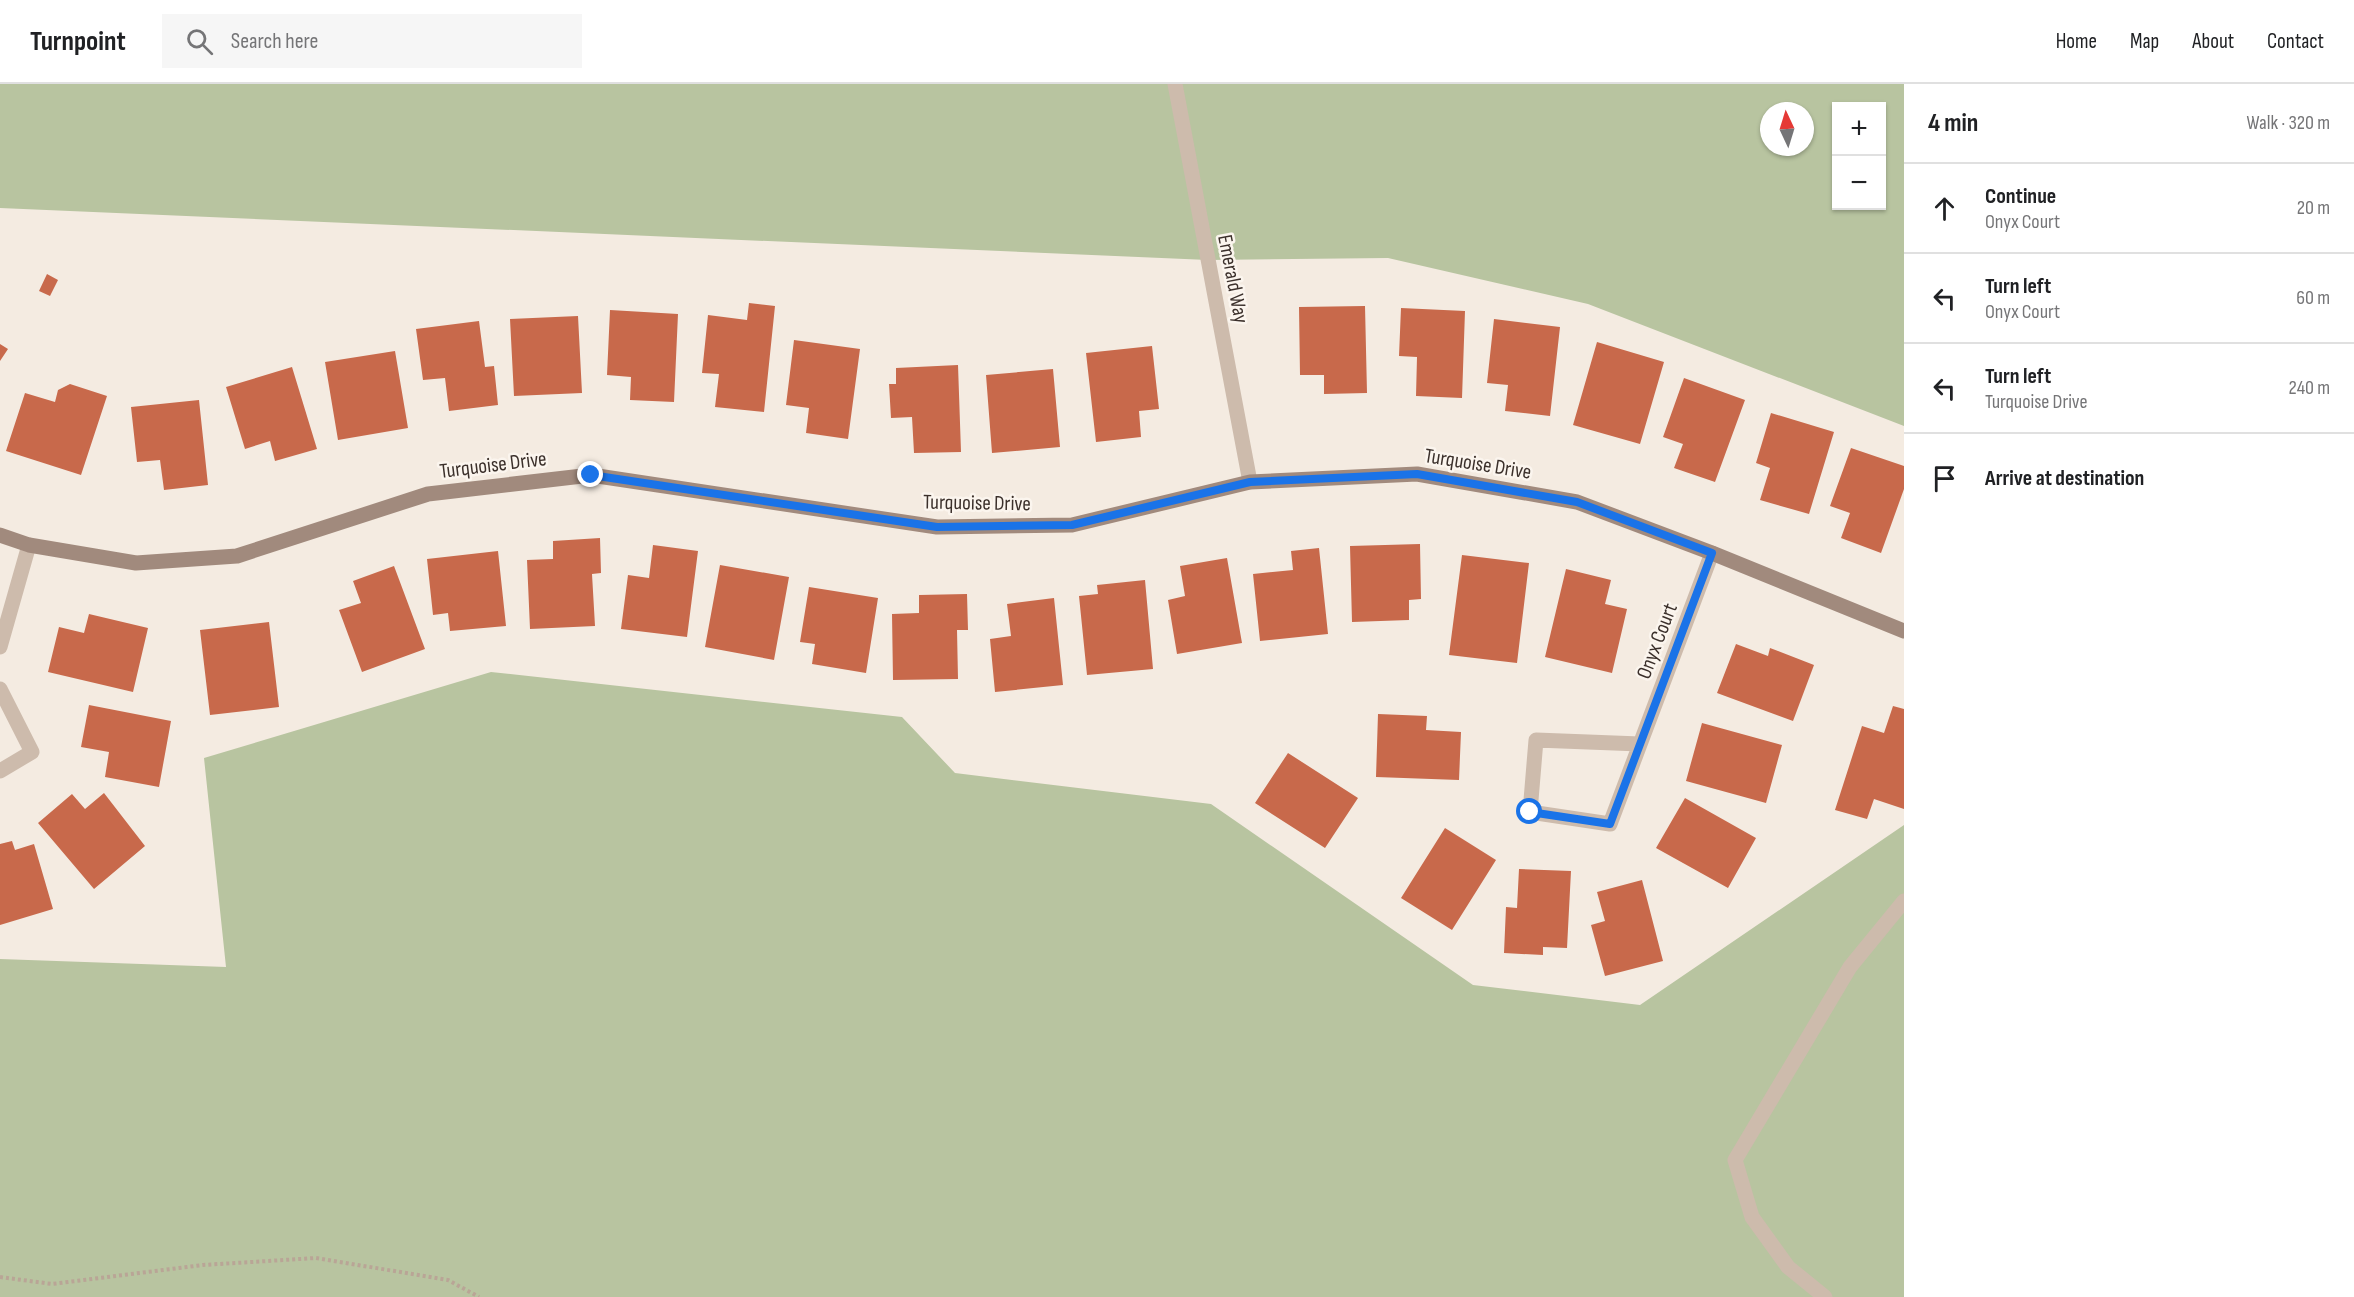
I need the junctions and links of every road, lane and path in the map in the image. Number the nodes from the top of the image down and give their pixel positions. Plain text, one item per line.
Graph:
1 (1175, 84) edge
2 (1250, 482) junction
3 (0, 535) edge
4 (29, 545) junction
5 (1712, 553) junction
6 (1904, 631) edge
7 (0, 647) edge
8 (0, 690) edge
9 (1640, 744) junction
10 (0, 771) edge
11 (1904, 901) edge
12 (0, 1277) edge
13 (479, 1297) edge
14 (1825, 1297) edge

1 - 2 street, Emerald Way
2 - 4 street, Turquoise Drive
2 - 5 street, Turquoise Drive
3 - 4 street, Turquoise Drive
4 - 7 street
5 - 6 street, Turquoise Drive
5 - 9 street, Onyx Court
8 - 10 street
9 - 9 street, Onyx Court
11 - 14 street
12 - 13 path

